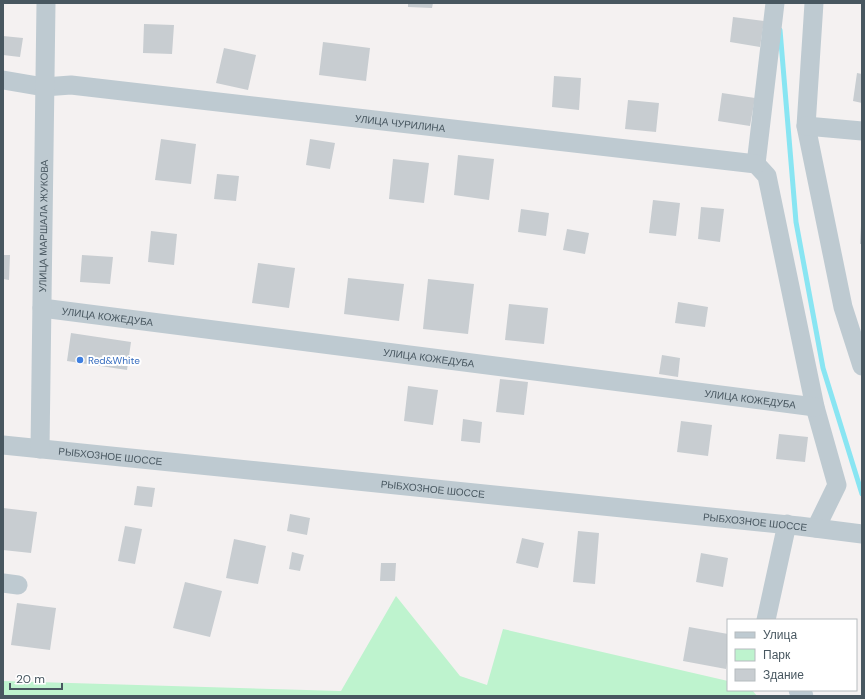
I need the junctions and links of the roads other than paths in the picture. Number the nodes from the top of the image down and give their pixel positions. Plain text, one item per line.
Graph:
1 (46, 3) edge
2 (775, 3) edge
3 (814, 3) edge
4 (3, 80) edge
5 (44, 87) junction
6 (806, 126) junction
7 (862, 131) edge
8 (756, 164) junction
9 (42, 308) junction
10 (862, 366) edge
11 (815, 407) junction
12 (3, 445) edge
13 (40, 449) junction
14 (787, 524) junction
15 (816, 528) junction
16 (862, 534) edge
17 (766, 619) edge

1 - 5 street, УЛИЦА МАРШАЛА ЖУКОВА
2 - 8 street
3 - 6 street
4 - 5 street, УЛИЦА ЧУРИЛИНА
5 - 8 street, УЛИЦА ЧУРИЛИНА
5 - 9 street, УЛИЦА МАРШАЛА ЖУКОВА
6 - 7 street
6 - 10 street
8 - 11 street
9 - 11 street, УЛИЦА КОЖЕДУБА
9 - 13 street, УЛИЦА МАРШАЛА ЖУКОВА
11 - 15 street
12 - 13 street, РЫБХОЗНОЕ ШОССЕ
13 - 14 street, РЫБХОЗНОЕ ШОССЕ
14 - 15 street, РЫБХОЗНОЕ ШОССЕ
14 - 17 street
15 - 16 street, РЫБХОЗНОЕ ШОССЕ

